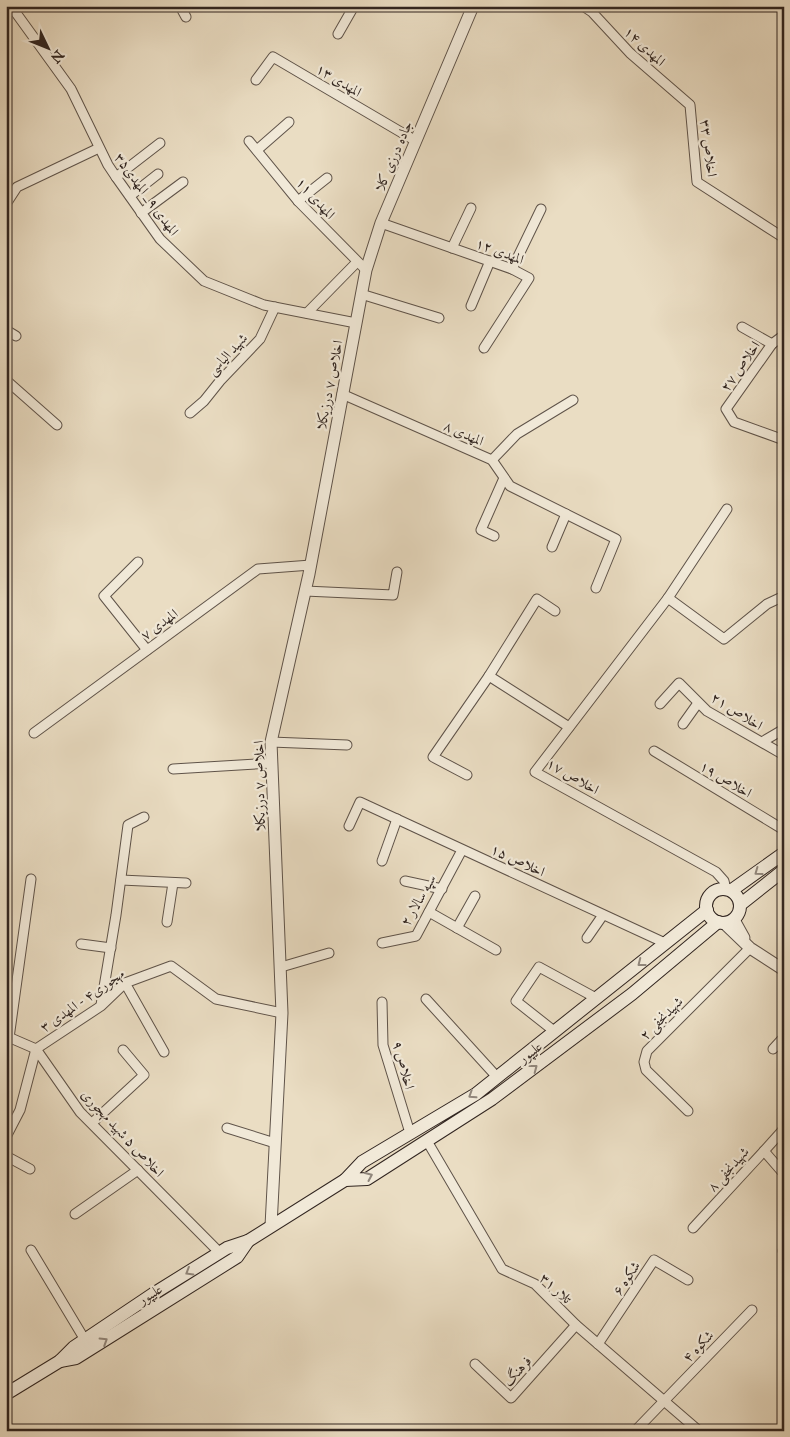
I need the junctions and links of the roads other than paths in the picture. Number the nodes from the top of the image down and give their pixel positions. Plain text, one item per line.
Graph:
1 (10, 6) edge
2 (180, 6) edge
3 (354, 6) edge
4 (473, 6) edge
5 (583, 6) edge
6 (186, 16) dead end
7 (338, 34) dead end
8 (256, 80) dead end
9 (690, 105) joint
10 (289, 122) dead end
11 (249, 141) dead end
12 (416, 141) junction
13 (160, 143) dead end
14 (99, 148) junction
15 (257, 150) junction
16 (158, 174) dead end
17 (116, 177) junction
18 (327, 178) dead end
19 (183, 182) dead end
20 (130, 196) junction
21 (298, 201) junction
22 (6, 204) edge
23 (471, 208) dead end
24 (541, 208) dead end
25 (141, 213) junction
26 (381, 223) junction
27 (784, 238) edge
28 (452, 248) junction
29 (490, 261) junction
30 (357, 262) junction
31 (512, 269) junction
32 (366, 270) junction
33 (361, 294) junction
34 (472, 306) dead end
35 (275, 307) junction
36 (307, 313) junction
37 (439, 318) dead end
38 (356, 324) junction
39 (742, 327) dead end
40 (6, 330) edge
41 (784, 335) edge
42 (16, 336) dead end
43 (772, 344) junction
44 (484, 348) dead end
45 (6, 380) edge
46 (342, 394) junction
47 (573, 400) dead end
48 (190, 413) dead end
49 (57, 425) dead end
50 (784, 440) edge
51 (492, 460) junction
52 (504, 478) junction
53 (727, 509) dead end
54 (566, 514) junction
55 (494, 536) dead end
56 (552, 547) dead end
57 (138, 562) dead end
58 (311, 565) junction
59 (397, 572) dead end
60 (596, 588) dead end
61 (305, 591) junction
62 (784, 596) edge
63 (668, 598) junction
64 (555, 611) dead end
65 (147, 650) junction
66 (489, 676) junction
67 (698, 702) junction
68 (660, 704) dead end
69 (683, 724) dead end
70 (569, 727) junction
71 (784, 728) edge
72 (34, 733) dead end
73 (271, 742) junction
74 (762, 742) junction
75 (346, 745) dead end
76 (654, 751) dead end
77 (784, 755) edge
78 (272, 762) junction
79 (173, 769) dead end
80 (467, 775) dead end
81 (144, 817) dead end
82 (397, 819) junction
83 (349, 826) dead end
84 (784, 830) edge
85 (462, 850) junction
86 (784, 853) edge
87 (382, 861) dead end
88 (784, 870) edge
89 (31, 879) dead end
90 (121, 880) junction
91 (405, 882) dead end
92 (173, 883) junction
93 (186, 884) dead end
94 (442, 888) junction
95 (729, 889) junction
96 (476, 896) dead end
97 (741, 904) junction
98 (706, 910) junction
99 (429, 912) junction
100 (603, 915) junction
101 (167, 922) dead end
102 (725, 922) junction
103 (457, 928) junction
104 (587, 938) dead end
105 (382, 943) dead end
106 (665, 943) junction
107 (81, 944) dead end
108 (111, 948) junction
109 (750, 948) junction
110 (496, 950) dead end
111 (329, 953) dead end
112 (281, 967) junction
113 (784, 970) edge
114 (125, 982) junction
115 (596, 998) junction
116 (426, 999) dead end
117 (382, 1002) dead end
118 (101, 1006) junction
119 (282, 1013) junction
120 (554, 1031) junction
121 (8, 1037) edge
122 (784, 1037) edge
123 (36, 1049) junction
124 (772, 1049) dead end
125 (123, 1050) dead end
126 (164, 1052) dead end
127 (498, 1076) junction
128 (688, 1111) dead end
129 (92, 1123) junction
130 (227, 1128) dead end
131 (782, 1132) dead end
132 (410, 1133) junction
133 (6, 1138) edge
134 (427, 1140) junction
135 (275, 1143) junction
136 (764, 1152) junction
137 (6, 1156) edge
138 (30, 1169) dead end
139 (138, 1170) junction
140 (784, 1174) edge
141 (345, 1180) junction
142 (75, 1214) dead end
143 (271, 1226) junction
144 (694, 1228) dead end
145 (248, 1241) junction
146 (31, 1250) dead end
147 (220, 1253) junction
148 (688, 1280) dead end
149 (752, 1310) dead end
150 (576, 1325) junction
151 (85, 1340) junction
152 (598, 1344) junction
153 (60, 1361) junction
154 (475, 1364) dead end
155 (6, 1394) edge
156 (665, 1400) junction
157 (635, 1431) edge
158 (699, 1431) edge

1 - 14 street, المهدی ۹_ المهدی۳۵
2 - 6 street
3 - 7 street
4 - 12 street, جاده درزی کلا
5 - 9 street, المهدی ۱۴
8 - 12 street, المهدی ۱۳
9 - 27 street, اخلاص ۳۳
10 - 15 street
11 - 15 street, المهدی ۱۱
12 - 26 street, جاده درزی کلا
13 - 17 street
14 - 17 street, المهدی ۹_ المهدی۳۵
14 - 22 street
15 - 21 street, المهدی ۱۱
16 - 20 street
17 - 20 street, المهدی ۹_ المهدی۳۵
18 - 21 street
19 - 25 street
20 - 25 street, المهدی ۹_ المهدی۳۵
21 - 30 street, المهدی ۱۱
23 - 28 street
24 - 31 street
25 - 35 street, المهدی ۹_ المهدی۳۵
26 - 28 street, المهدی ۱۲
26 - 32 street, جاده درزی کلا
28 - 29 street, المهدی ۱۲
29 - 31 street, المهدی ۱۲
29 - 34 street
30 - 32 street, المهدی ۱۱
30 - 36 street
31 - 44 street, المهدی ۱۲
32 - 33 street, جاده درزی کلا
33 - 37 street
33 - 38 street, جاده درزی کلا
35 - 36 street, المهدی ۹_ المهدی۳۵
35 - 48 street, شهید الیاسی
36 - 38 street, المهدی ۹_ المهدی۳۵
38 - 46 street, اخلاص ۷ درزیکلا
39 - 43 street
40 - 42 street
41 - 43 street, اخلاص ۲۷
43 - 50 street, اخلاص ۲۷
45 - 49 street
46 - 51 street, المهدی ۸
46 - 58 street, اخلاص ۷ درزیکلا
47 - 51 street
51 - 52 street, المهدی ۸
52 - 54 street, المهدی ۸
52 - 55 street
53 - 63 street, اخلاص ۱۷
54 - 56 street
54 - 60 street, المهدی ۸
57 - 65 street
58 - 61 street, اخلاص ۷ درزیکلا
58 - 65 street, المهدی ۷
59 - 61 street
61 - 73 street, اخلاص ۷ درزیکلا
62 - 63 street
63 - 70 street, اخلاص ۱۷
64 - 66 street
65 - 72 street, المهدی ۷
66 - 70 street
66 - 80 street
67 - 68 street, اخلاص ۲۱
67 - 69 street
67 - 74 street, اخلاص ۲۱
70 - 95 street, اخلاص ۱۷
71 - 74 street
73 - 75 street
73 - 78 street, اخلاص ۷ درزیکلا
74 - 77 street, اخلاص ۲۱
76 - 84 street, اخلاص ۱۹
78 - 79 street
78 - 112 street, اخلاص ۷ درزیکلا
81 - 90 street
82 - 83 street, اخلاص ۱۵
82 - 85 street, اخلاص ۱۵
82 - 87 street
85 - 94 street, سپه سالار ۲
85 - 100 street, اخلاص ۱۵
86 -> 95 main road
88 - 97 main road
89 - 121 street
90 - 92 street
90 - 108 street
91 - 94 street
92 - 93 street
92 - 101 street
94 - 99 street, سپه سالار ۲
95 - 97 main road
95 - 98 main road
96 - 103 street
97 - 102 main road
98 - 102 main road
98 - 106 main road, علیپور
99 - 103 street
99 - 105 street, سپه سالار ۲
100 - 104 street
100 - 106 street, اخلاص ۱۵
102 - 109 street
134 -> 102 main road, علیپور
103 - 110 street
106 -> 115 main road, علیپور
107 - 108 street
108 - 118 street
109 - 113 street
109 - 128 street, شهیدنجفی ۲
111 - 112 street
112 - 119 street, اخلاص ۷ درزیکلا
114 - 118 street, مهجوری۴ - المهدی ۳
114 - 119 street, مهجوری۴ - المهدی ۳
114 - 126 street
115 - 120 main road, علیپور
115 - 120 street
116 - 127 street
117 - 132 street, اخلاص ۹
118 - 123 street, مهجوری۴ - المهدی ۳
119 - 135 street, اخلاص ۷ درزیکلا
120 - 127 main road, علیپور
121 - 123 street
122 - 124 street
123 - 129 street, اخلاص ۵ شهید مهجوری
123 - 133 street
125 - 129 street
127 -> 132 main road, علیپور
129 - 139 street, اخلاص ۵ شهید مهجوری
130 - 135 street
131 - 136 street
132 - 141 main road, علیپور
141 -> 134 main road, علیپور
134 - 150 street, تلار ۳۱
135 - 143 street, اخلاص ۷ درزیکلا
136 - 140 street, شهیدنجفی ۸
136 - 144 street, شهیدنجفی ۸
137 - 138 street
139 - 142 street
139 - 147 street, اخلاص ۵ شهید مهجوری
141 - 143 main road, علیپور
143 - 145 main road, علیپور
145 - 147 main road, علیپور
153 -> 145 main road, علیپور
146 - 151 street
147 -> 151 main road, علیپور
148 - 152 street, شکوه ۶
149 - 156 street, شکوه ۴
150 - 152 street, تلار ۳۱
150 - 154 street, فرهنگ
151 - 153 main road, علیپور
152 - 156 street, تلار ۳۱
153 - 155 main road, علیپور
156 - 157 street, شکوه ۴
156 - 158 street, تلار ۳۱

